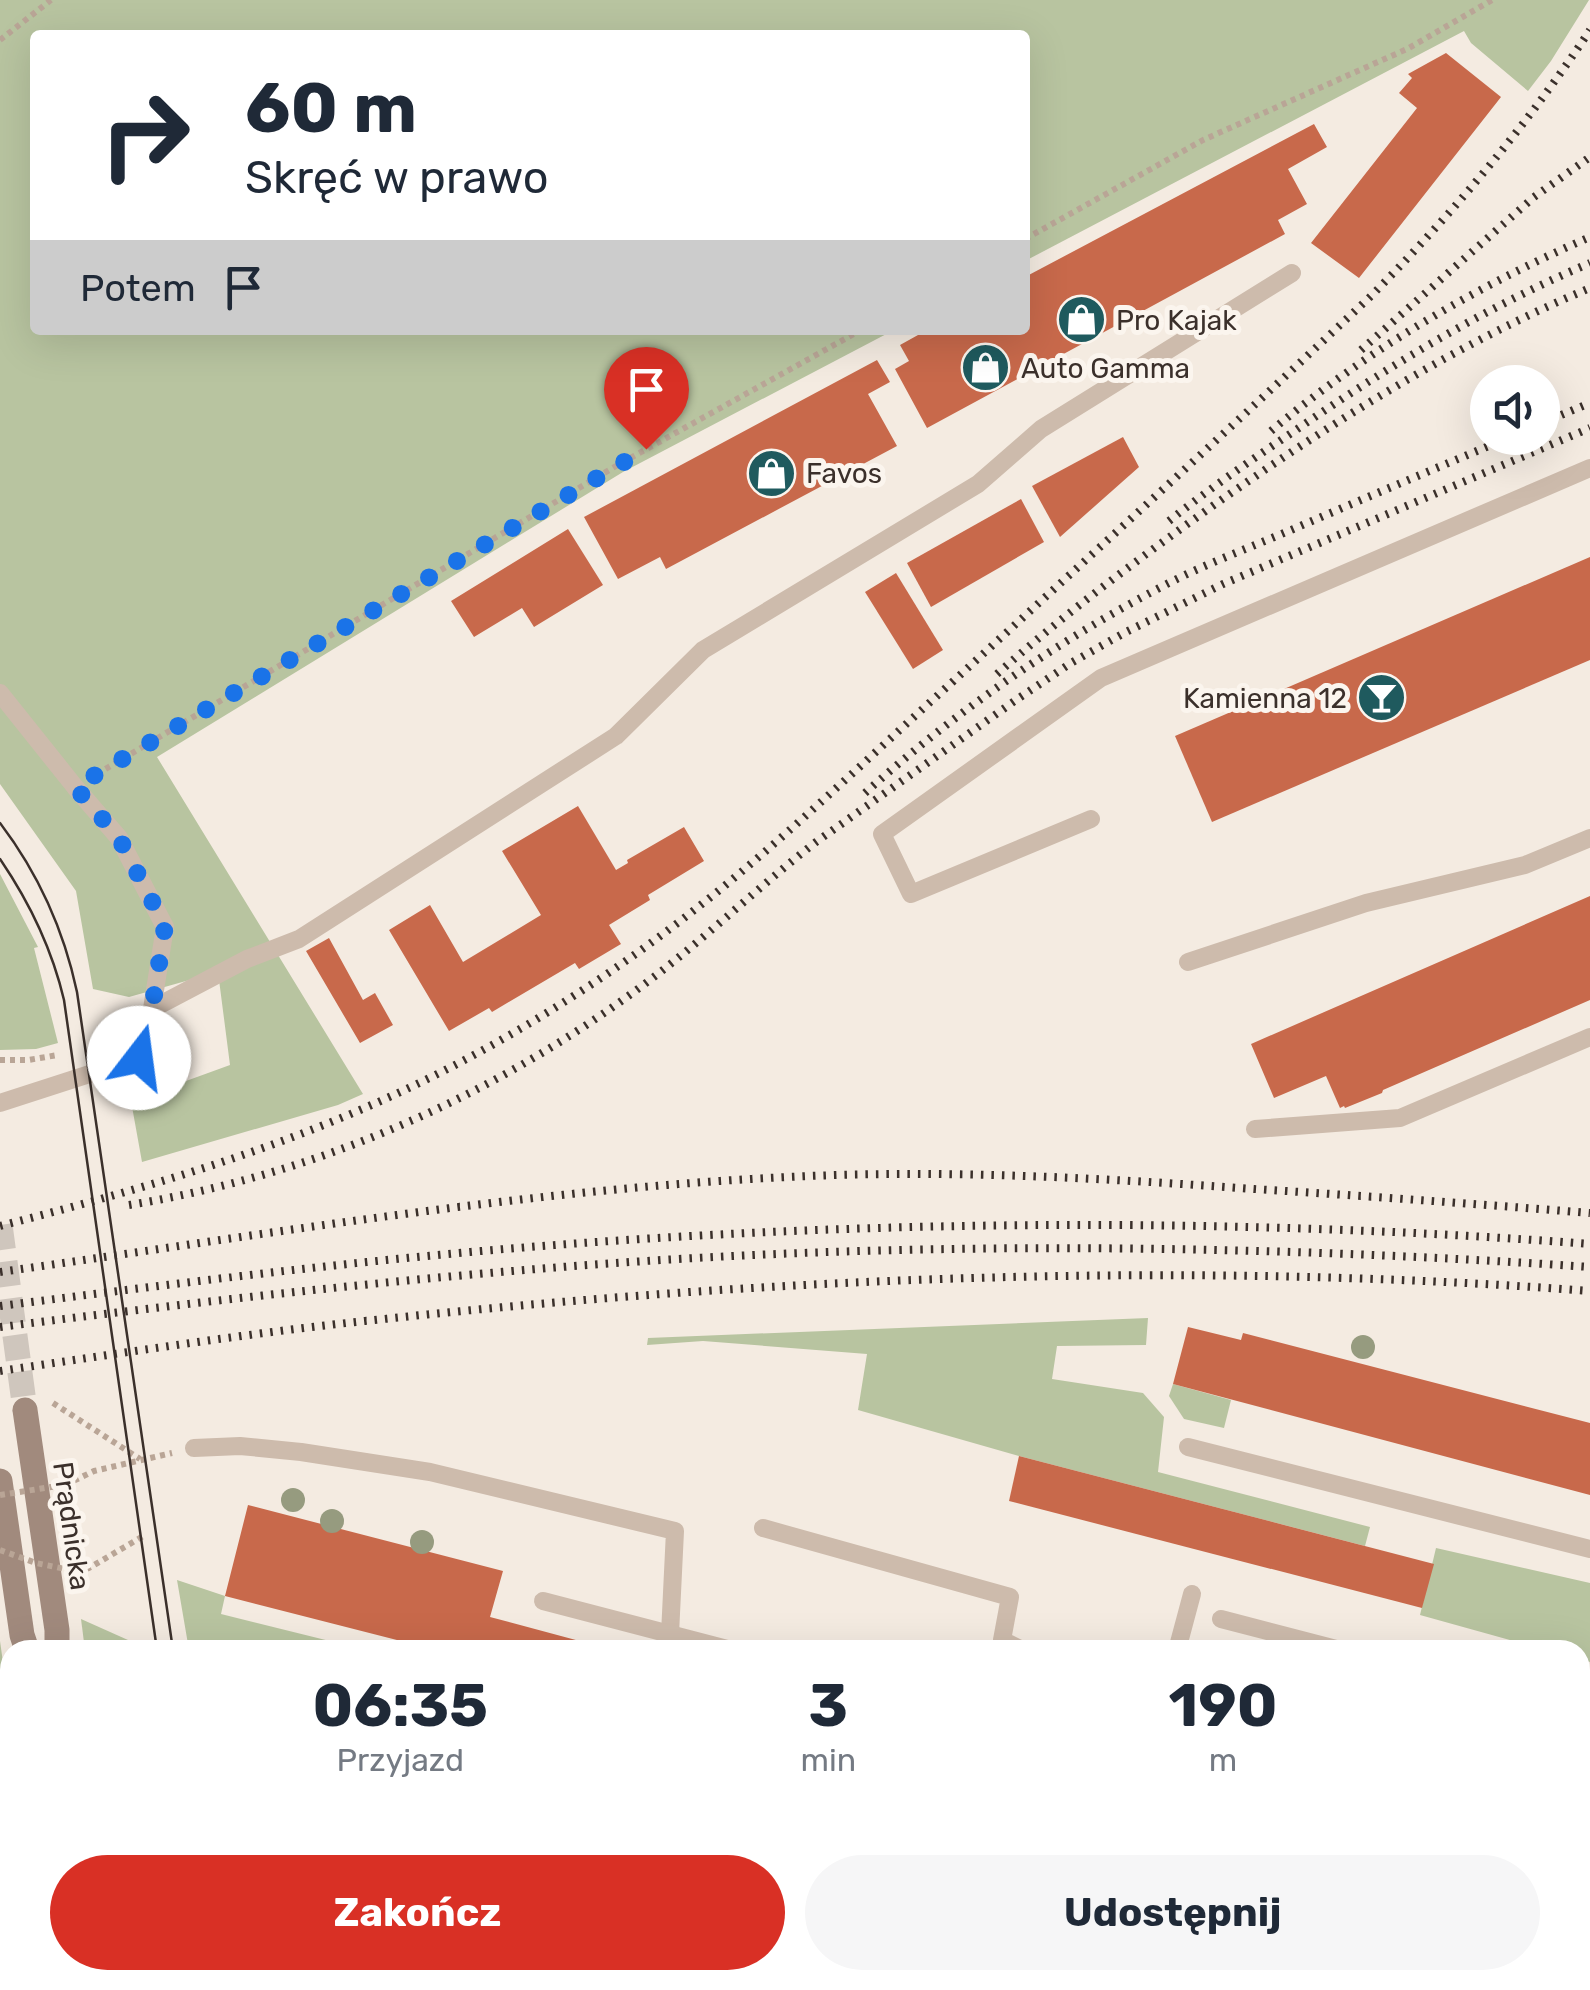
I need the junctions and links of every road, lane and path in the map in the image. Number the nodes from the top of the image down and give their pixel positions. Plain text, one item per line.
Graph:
1 (51, 0) edge
2 (1492, 0) edge
3 (0, 40) edge
4 (1030, 236) edge
5 (1292, 273) dead end
6 (852, 335) edge
7 (1590, 468) edge
8 (0, 693) edge
9 (75, 787) junction
10 (1091, 818) dead end
11 (1590, 838) edge
12 (1188, 962) dead end
13 (152, 1009) junction
14 (1590, 1036) edge
15 (0, 1103) edge
16 (1255, 1129) dead end
17 (38, 1407) joint
18 (1188, 1447) dead end
19 (194, 1448) joint
20 (140, 1459) junction
21 (0, 1482) edge
22 (0, 1494) edge
23 (763, 1528) dead end
24 (145, 1535) dead end
25 (1590, 1549) edge
26 (0, 1550) edge
27 (1192, 1594) dead end
28 (543, 1602) dead end
29 (1221, 1619) dead end
30 (670, 1634) junction
31 (24, 1640) edge
32 (57, 1640) edge
33 (693, 1640) edge
34 (1002, 1640) edge
35 (1180, 1640) edge
36 (1302, 1640) edge

1 - 3 path
2 - 4 path
5 - 13 lane
6 - 9 path
7 - 10 lane
8 - 9 lane
9 - 13 lane
11 - 12 lane
13 - 15 lane
14 - 16 lane
17 - 20 path
17 - 32 street, Prądnicka
18 - 25 lane
19 - 20 path
19 - 30 lane
20 - 22 path, bridge
21 - 31 street
23 - 34 lane
24 - 26 path, bridge
27 - 35 lane
28 - 30 lane
29 - 36 lane
30 - 33 lane

